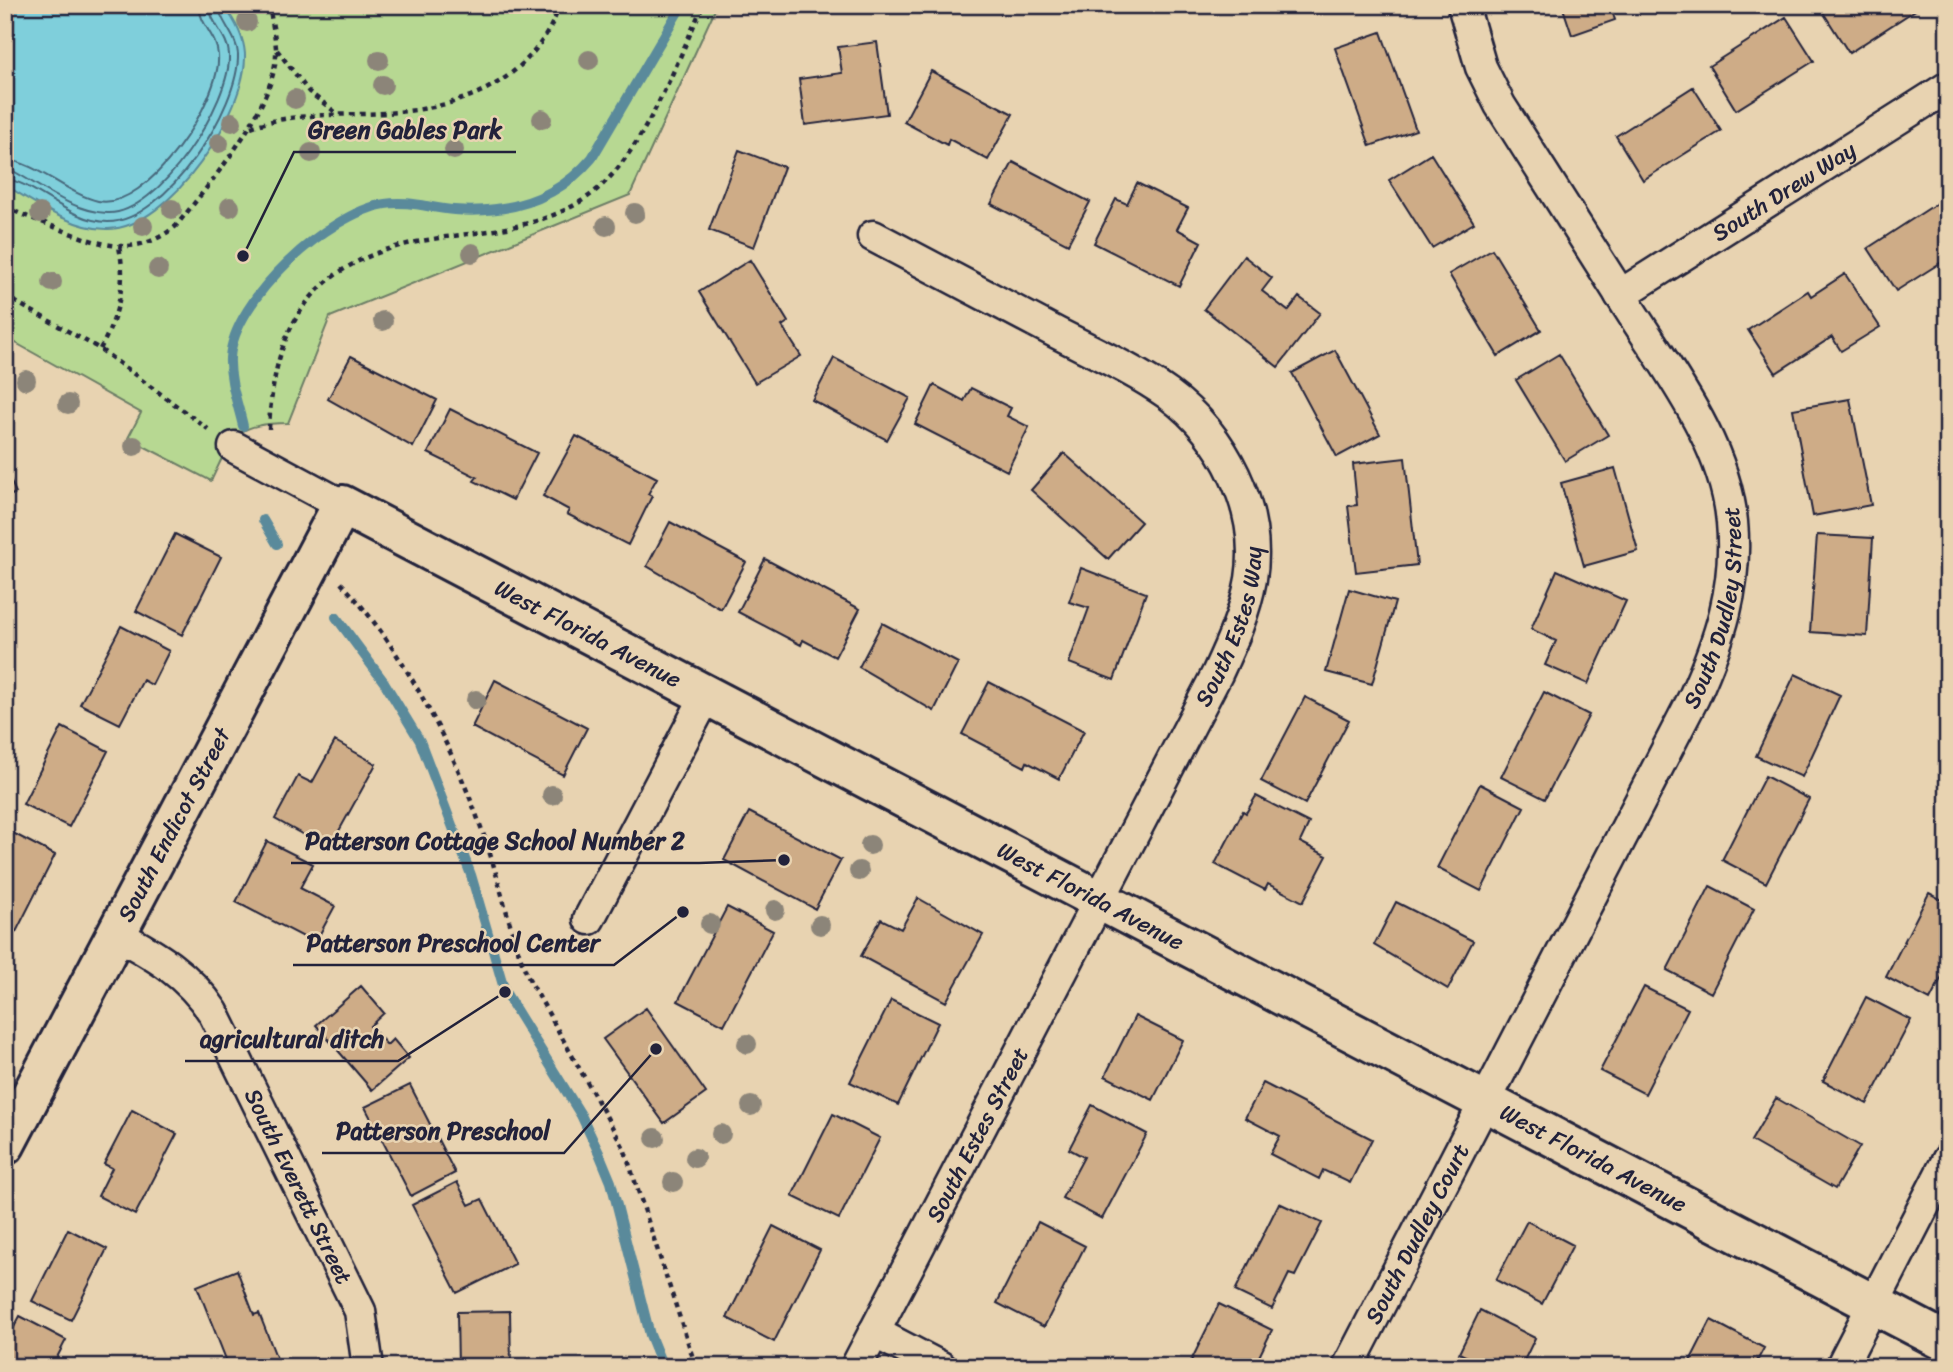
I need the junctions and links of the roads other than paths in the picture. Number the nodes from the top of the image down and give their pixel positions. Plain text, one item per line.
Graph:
1 (1463, 5) edge
2 (1948, 87) edge
3 (873, 236) dead end
4 (1620, 295) junction
5 (234, 447) road end
6 (342, 505) junction
7 (706, 696) junction
8 (1100, 901) junction
9 (589, 919) dead end
10 (116, 934) junction
11 (1485, 1101) junction
12 (5, 1145) edge
13 (1948, 1159) edge
14 (1873, 1304) junction
15 (874, 1332) junction
16 (1948, 1343) edge
17 (368, 1367) edge
18 (856, 1367) edge
19 (941, 1367) edge
20 (1348, 1367) edge
21 (1841, 1367) edge

1 - 4 street, South Dudley Street
2 - 4 street, South Drew Way
3 - 8 street, South Estes Way
4 - 11 street, South Dudley Street
5 - 6 street, West Florida Avenue
6 - 7 street, West Florida Avenue
6 - 10 street, South Endicot Street
7 - 8 street, West Florida Avenue
7 - 9 street
8 - 11 street, West Florida Avenue
8 - 15 street, South Estes Street
10 - 12 street, South Endicot Street
10 - 17 street, South Everett Street
11 - 14 street, West Florida Avenue
11 - 20 street, South Dudley Court
13 - 14 street
14 - 16 street, West Florida Avenue
14 - 21 street
15 - 18 street, South Estes Street
15 - 19 street

